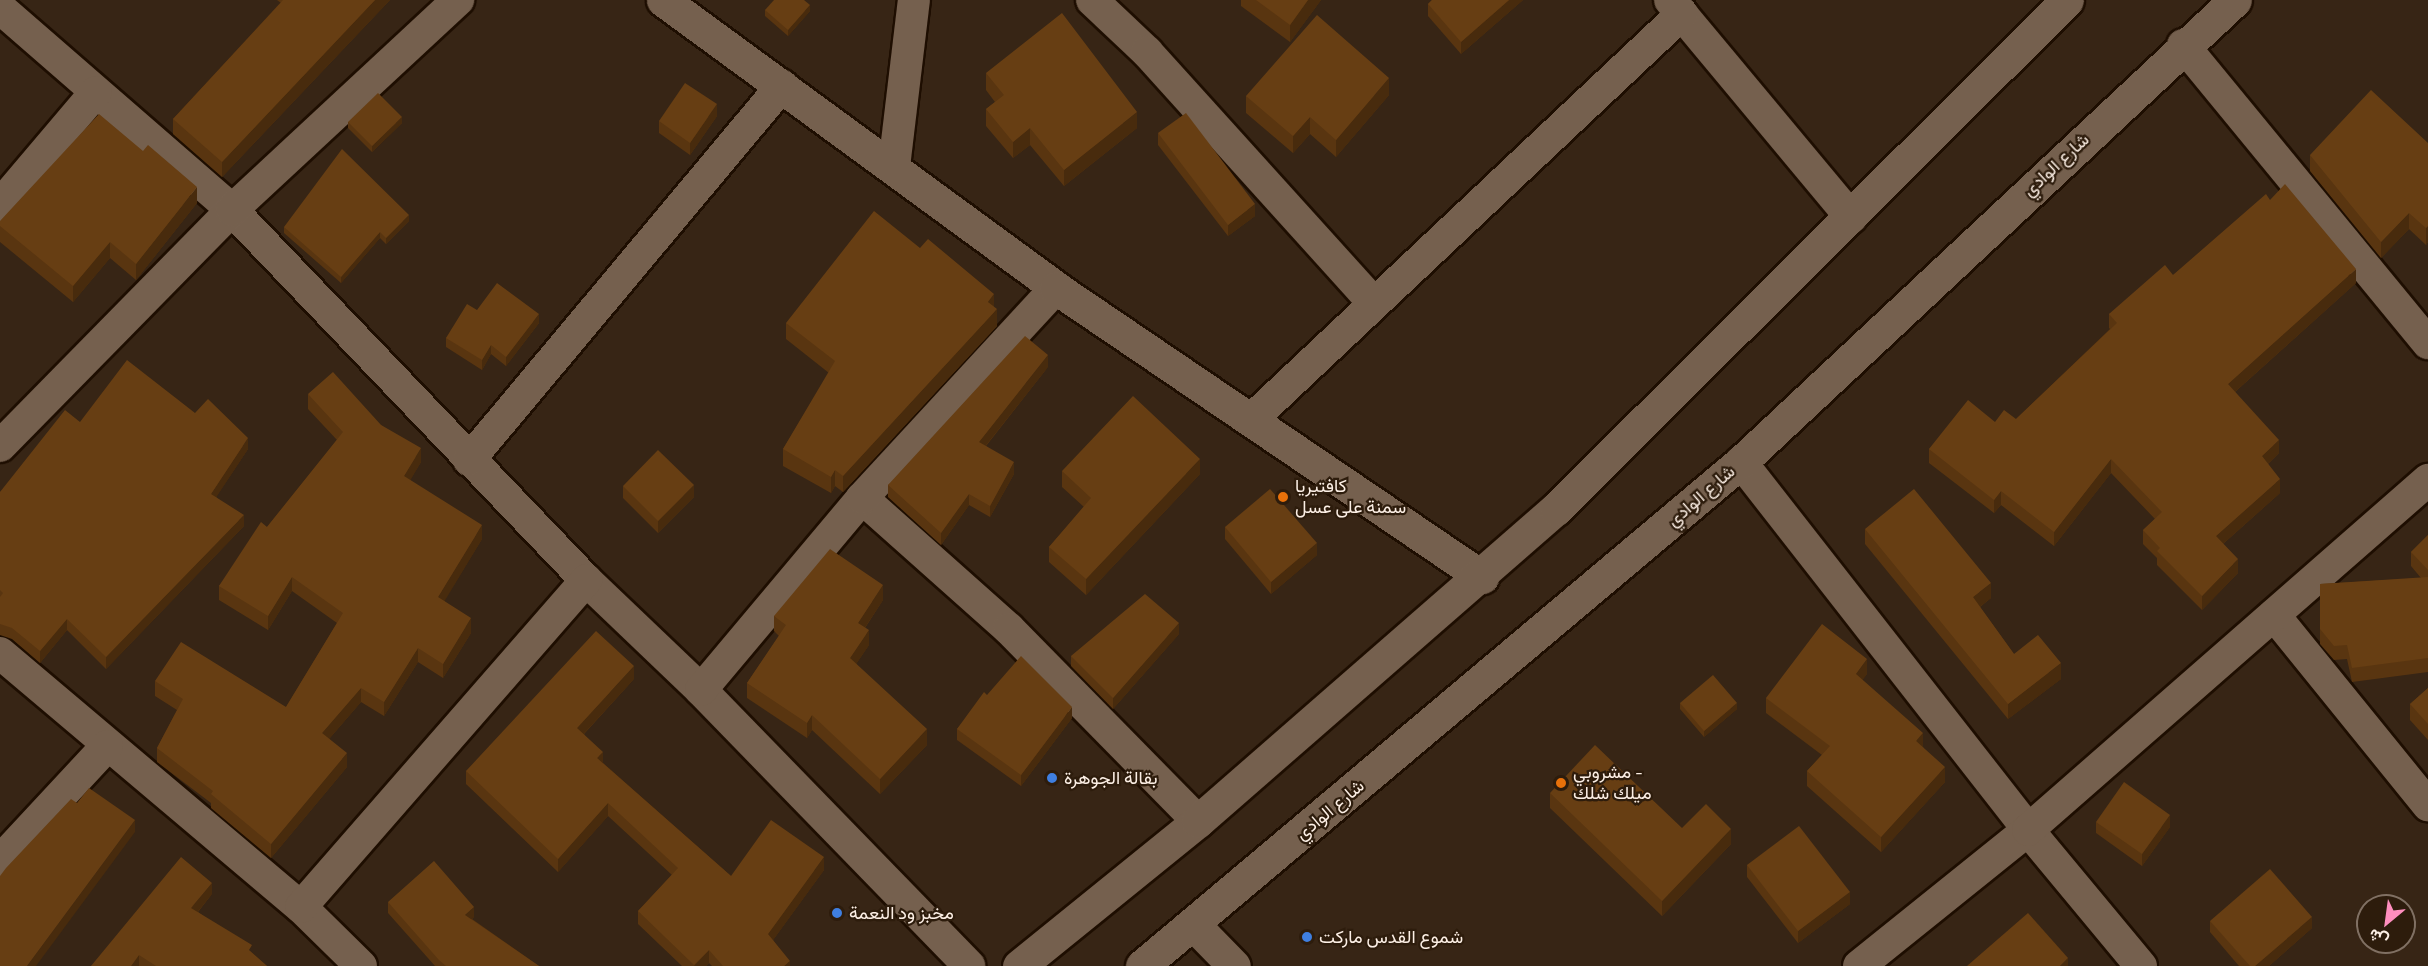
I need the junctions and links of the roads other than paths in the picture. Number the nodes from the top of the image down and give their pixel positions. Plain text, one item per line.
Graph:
1 (458, 0) edge
2 (663, 0) edge
3 (914, 0) edge
4 (1092, 0) edge
5 (2067, 0) edge
6 (2235, 0) edge
7 (1676, 7) edge
8 (0, 8) edge
9 (2183, 45) junction
10 (782, 85) junction
11 (96, 92) junction
12 (894, 167) junction
13 (0, 205) edge
14 (232, 210) junction
15 (1851, 217) junction
16 (1056, 288) junction
17 (1374, 303) junction
18 (2428, 343) edge
19 (1252, 419) junction
20 (0, 446) edge
21 (469, 459) junction
22 (1741, 462) junction
23 (2428, 480) edge
24 (862, 498) junction
25 (1482, 577) junction
26 (586, 580) junction
27 (2274, 615) junction
28 (0, 653) edge
29 (701, 690) junction
30 (107, 746) junction
31 (2428, 805) edge
32 (1198, 821) junction
33 (2028, 830) junction
34 (0, 861) edge
35 (301, 907) junction
36 (1194, 925) junction
37 (361, 966) edge
38 (969, 966) edge
39 (1019, 966) edge
40 (1142, 966) edge
41 (1234, 966) edge
42 (1859, 966) edge
43 (2141, 966) edge

1 - 14 street
2 - 10 main road
3 - 12 street
4 - 17 street
5 - 15 main road
6 - 9 main road, شارع الوادي
7 - 15 street
7 - 17 street
8 - 11 street
9 - 18 street
9 - 22 main road, شارع الوادي
10 - 12 main road
10 - 21 street
11 - 13 street
11 - 14 street
12 - 16 main road
14 - 20 street
14 - 21 street
15 - 25 main road
16 - 19 main road
16 - 24 street
17 - 19 street
19 - 25 main road
21 - 26 street
22 - 33 street
22 - 36 main road, شارع الوادي
23 - 27 street
24 - 29 street
24 - 32 street
25 - 32 main road
26 - 29 street
26 - 35 street
27 - 31 street
27 - 33 street
28 - 30 street
29 - 38 street
30 - 34 street
30 - 35 street
32 - 39 main road
33 - 42 street
33 - 43 street
35 - 37 street
36 - 40 main road, شارع الوادي
36 - 41 main road

